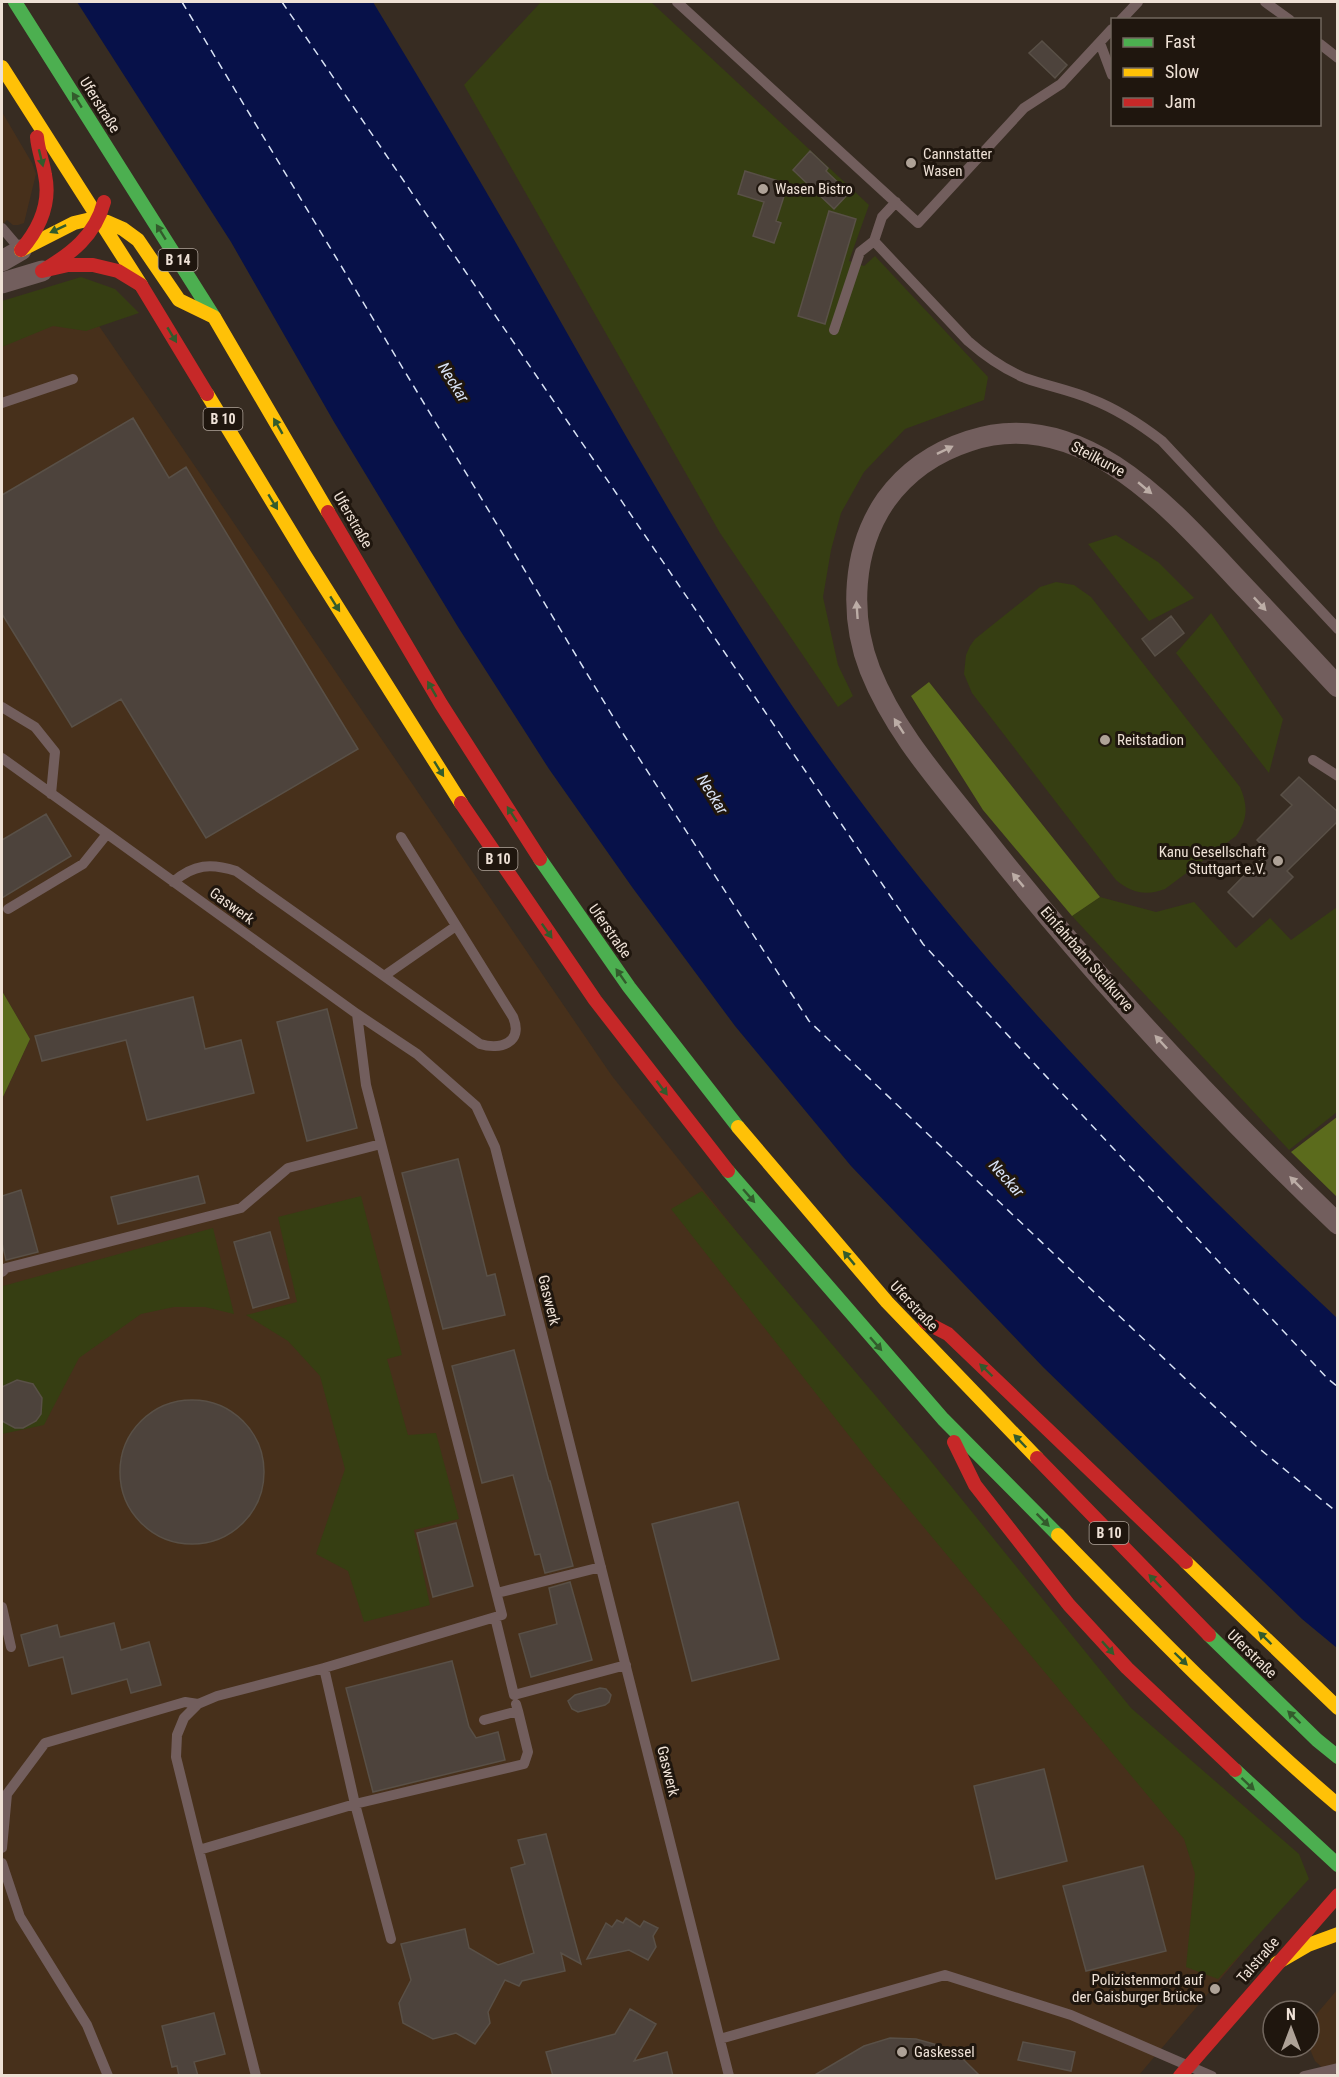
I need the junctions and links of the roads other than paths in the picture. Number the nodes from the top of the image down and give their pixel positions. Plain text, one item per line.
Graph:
1 (15, 2) edge
2 (677, 2) edge
3 (1138, 2) edge
4 (1265, 2) edge
5 (1123, 18) edge
6 (1287, 18) edge
7 (1111, 31) edge
8 (1100, 43) junction
9 (1321, 45) edge
10 (1338, 58) edge
11 (2, 67) edge
12 (1111, 70) edge
13 (33, 117) junction
14 (94, 127) junction
15 (105, 168) dead end
16 (106, 187) dead end
17 (896, 202) junction
18 (99, 220) junction
19 (2, 228) edge
20 (874, 241) junction
21 (31, 260) junction
22 (2, 261) edge
23 (2, 283) edge
24 (141, 285) junction
25 (214, 317) junction
26 (834, 330) dead end
27 (73, 379) dead end
28 (2, 403) edge
29 (1338, 629) edge
30 (869, 668) joint
31 (1338, 687) edge
32 (2, 707) edge
33 (2, 758) edge
34 (1313, 760) dead end
35 (1338, 776) edge
36 (51, 794) junction
37 (107, 834) junction
38 (401, 837) dead end
39 (173, 882) junction
40 (8, 909) dead end
41 (456, 926) junction
42 (384, 976) junction
43 (357, 1014) junction
44 (381, 1144) junction
45 (1338, 1224) edge
46 (2, 1272) edge
47 (886, 1302) junction
48 (943, 1419) junction
49 (601, 1567) junction
50 (497, 1593) junction
51 (2, 1607) edge
52 (495, 1617) junction
53 (11, 1647) dead end
54 (626, 1665) junction
55 (324, 1668) junction
56 (514, 1695) junction
57 (198, 1704) junction
58 (1338, 1708) edge
59 (518, 1711) junction
60 (484, 1720) dead end
61 (1338, 1757) edge
62 (355, 1804) junction
63 (1338, 1804) edge
64 (2, 1848) edge
65 (199, 1850) junction
66 (2, 1863) edge
67 (1338, 1865) edge
68 (1338, 1895) edge
69 (1338, 1934) edge
70 (391, 1939) dead end
71 (1277, 1963) junction
72 (720, 2039) junction
73 (1337, 2068) edge
74 (108, 2076) edge
75 (256, 2076) edge
76 (729, 2076) edge
77 (1180, 2076) edge
78 (1212, 2076) edge
79 (1304, 2076) edge

14 -> 1 main road, Uferstraße
2 - 17 lane
3 - 5 lane
4 - 6 lane
7 - 8 lane
8 - 12 lane
8 - 17 lane
9 - 10 lane
11 - 13 main road, B 10
13 - 18 main road, B 10
13 -> 21 main road
14 - 15 main road
25 -> 14 main road, Uferstraße / B 14
16 - 18 main road
17 - 20 lane
18 - 21 main road
18 -> 21 main road
18 - 24 main road, B 10
18 - 25 main road
19 - 21 lane
20 - 26 lane
20 - 29 lane
21 - 22 street
21 - 23 street
21 - 24 main road
24 -> 48 main road, B 10
47 -> 25 main road, Uferstraße / B 10
27 - 28 lane
30 -> 31 street, Steilkurve
45 -> 30 street, Einfahrbahn Steilkurve
32 - 36 lane
33 - 36 lane, Gaswerk
34 - 35 lane
36 - 37 lane, Gaswerk
37 - 39 lane, Gaswerk
37 - 40 lane
38 - 41 lane
39 - 42 lane
39 - 43 lane, Gaswerk
41 - 42 lane
41 - 42 lane
43 - 44 lane
43 - 49 lane, Gaswerk
44 - 46 lane
44 - 50 lane
58 -> 47 main road, B 10
61 -> 47 main road, Uferstraße / B 10
48 -> 63 main road, B 10
48 -> 67 main road, B 10
49 - 50 lane
49 - 54 lane, Gaswerk
50 - 52 lane
51 - 53 lane
52 - 55 lane
52 - 56 lane
54 - 56 lane
54 - 72 lane, Gaswerk
55 - 57 lane
55 - 62 lane
56 - 59 lane
57 - 64 lane
57 - 65 lane
59 - 60 lane
59 - 62 lane
62 - 65 lane
62 - 70 lane
65 - 75 lane
66 - 74 lane
68 - 71 main road, Talstraße
69 - 71 main road
71 - 77 main road, Talstraße
72 - 76 lane, Gaswerk
72 - 78 lane
73 - 79 lane

